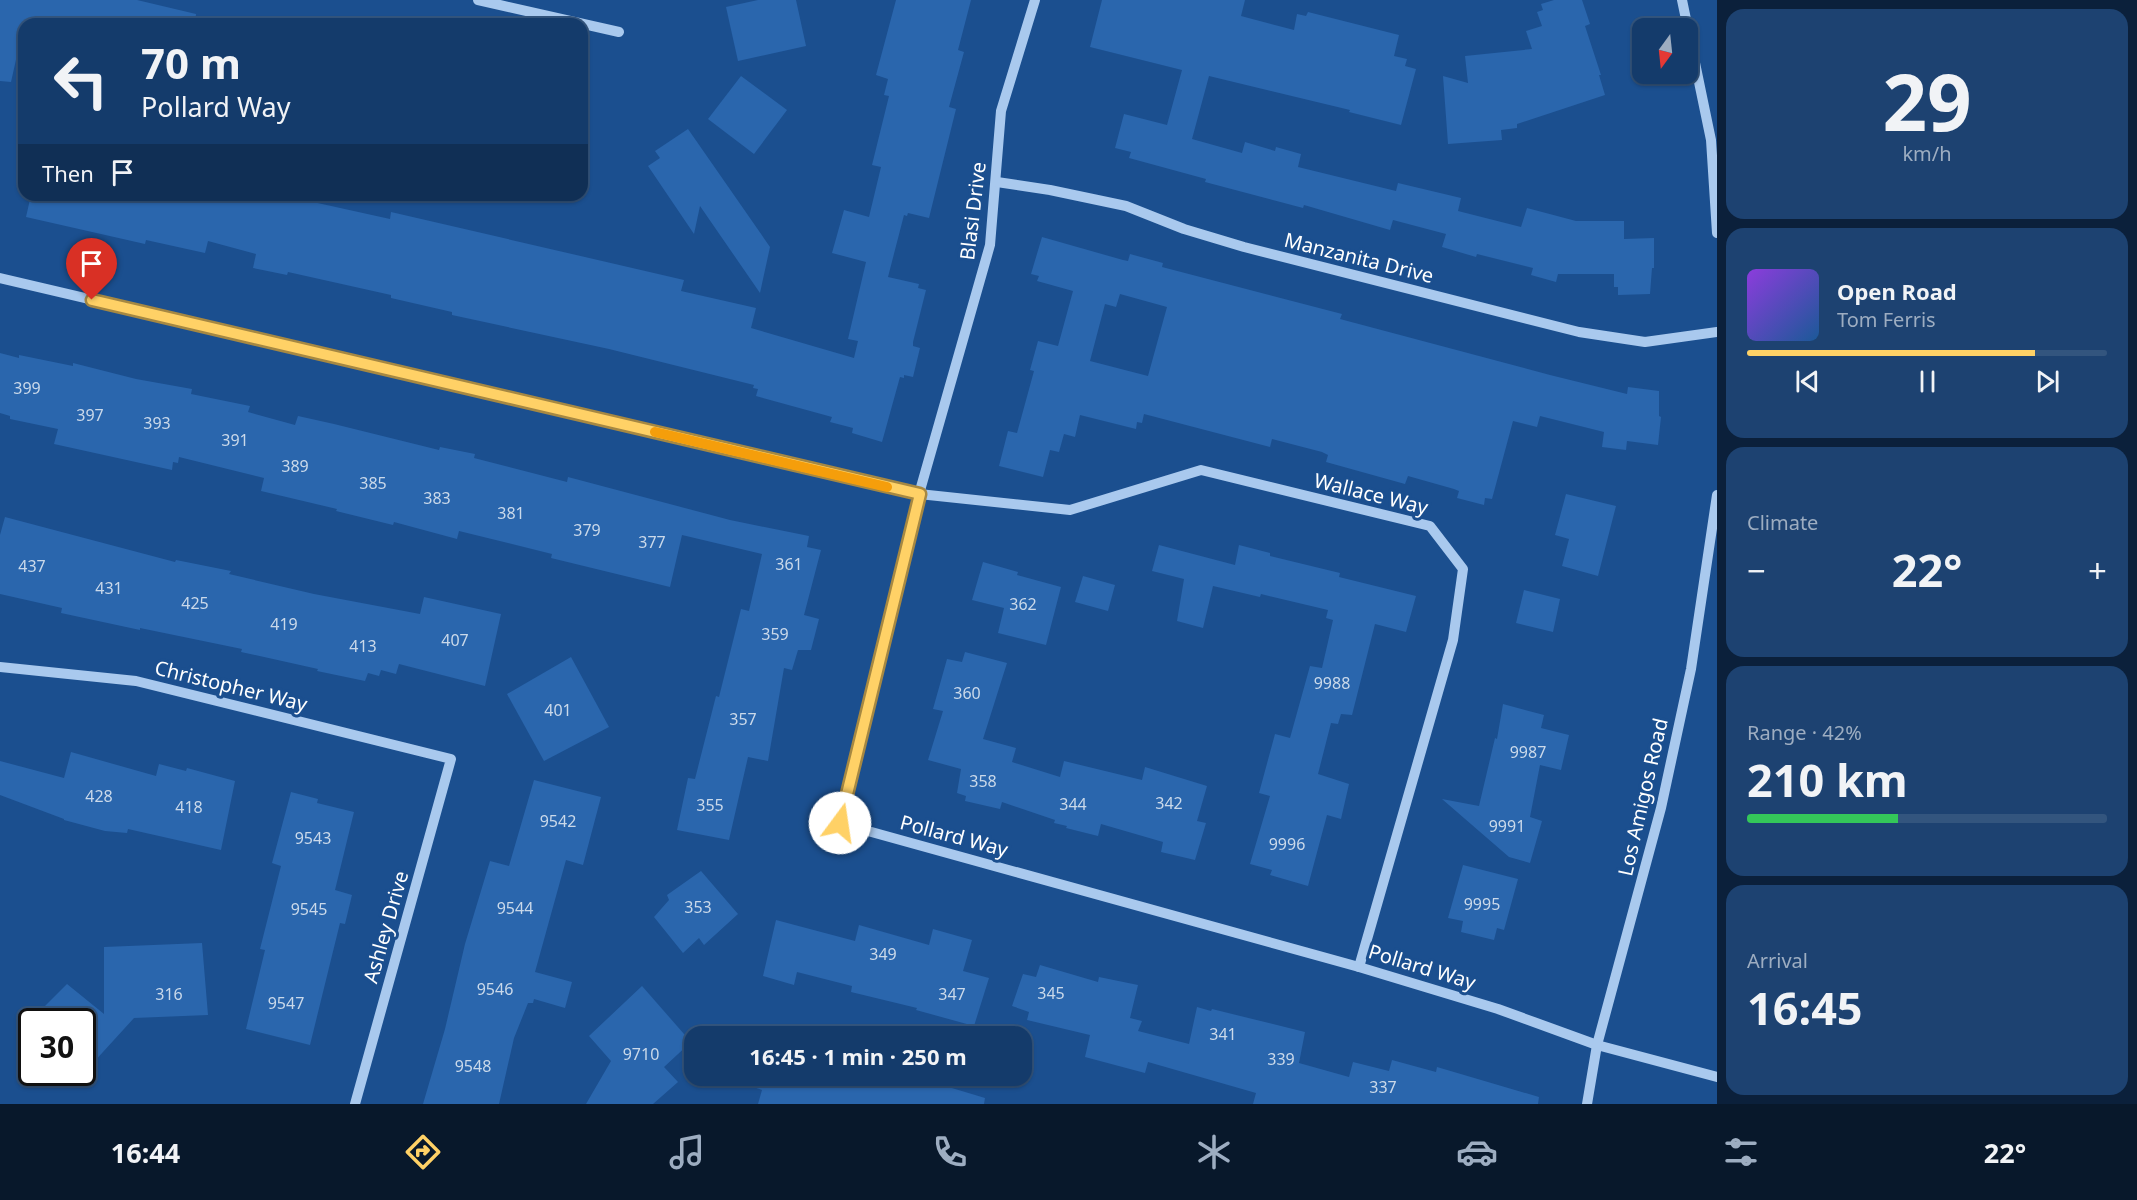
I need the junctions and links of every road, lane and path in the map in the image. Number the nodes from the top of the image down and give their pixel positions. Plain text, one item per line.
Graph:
1 (478, 0) edge
2 (1035, 0) edge
3 (1682, 0) edge
4 (557, 18) edge
5 (588, 25) edge
6 (619, 32) dead end
7 (997, 182) junction
8 (1717, 233) edge
9 (0, 278) edge
10 (1717, 332) edge
11 (920, 494) junction
12 (1717, 495) edge
13 (0, 667) edge
14 (451, 759) joint
15 (1359, 967) junction
16 (1597, 1045) junction
17 (1717, 1077) edge
18 (355, 1104) edge
19 (1587, 1104) edge

1 - 4 street
2 - 7 street, Blasi Drive
3 - 8 street
5 - 6 street
7 - 10 street, Manzanita Drive
7 - 11 street, Blasi Drive
9 - 11 street
11 - 15 street, Pollard Way
11 - 15 street, Wallace Way
12 - 16 street, Los Amigos Road
13 - 14 street, Christopher Way
14 - 18 street, Ashley Drive
15 - 16 street, Pollard Way
16 - 17 street, Pollard Way
16 - 19 street, Los Amigos Road

